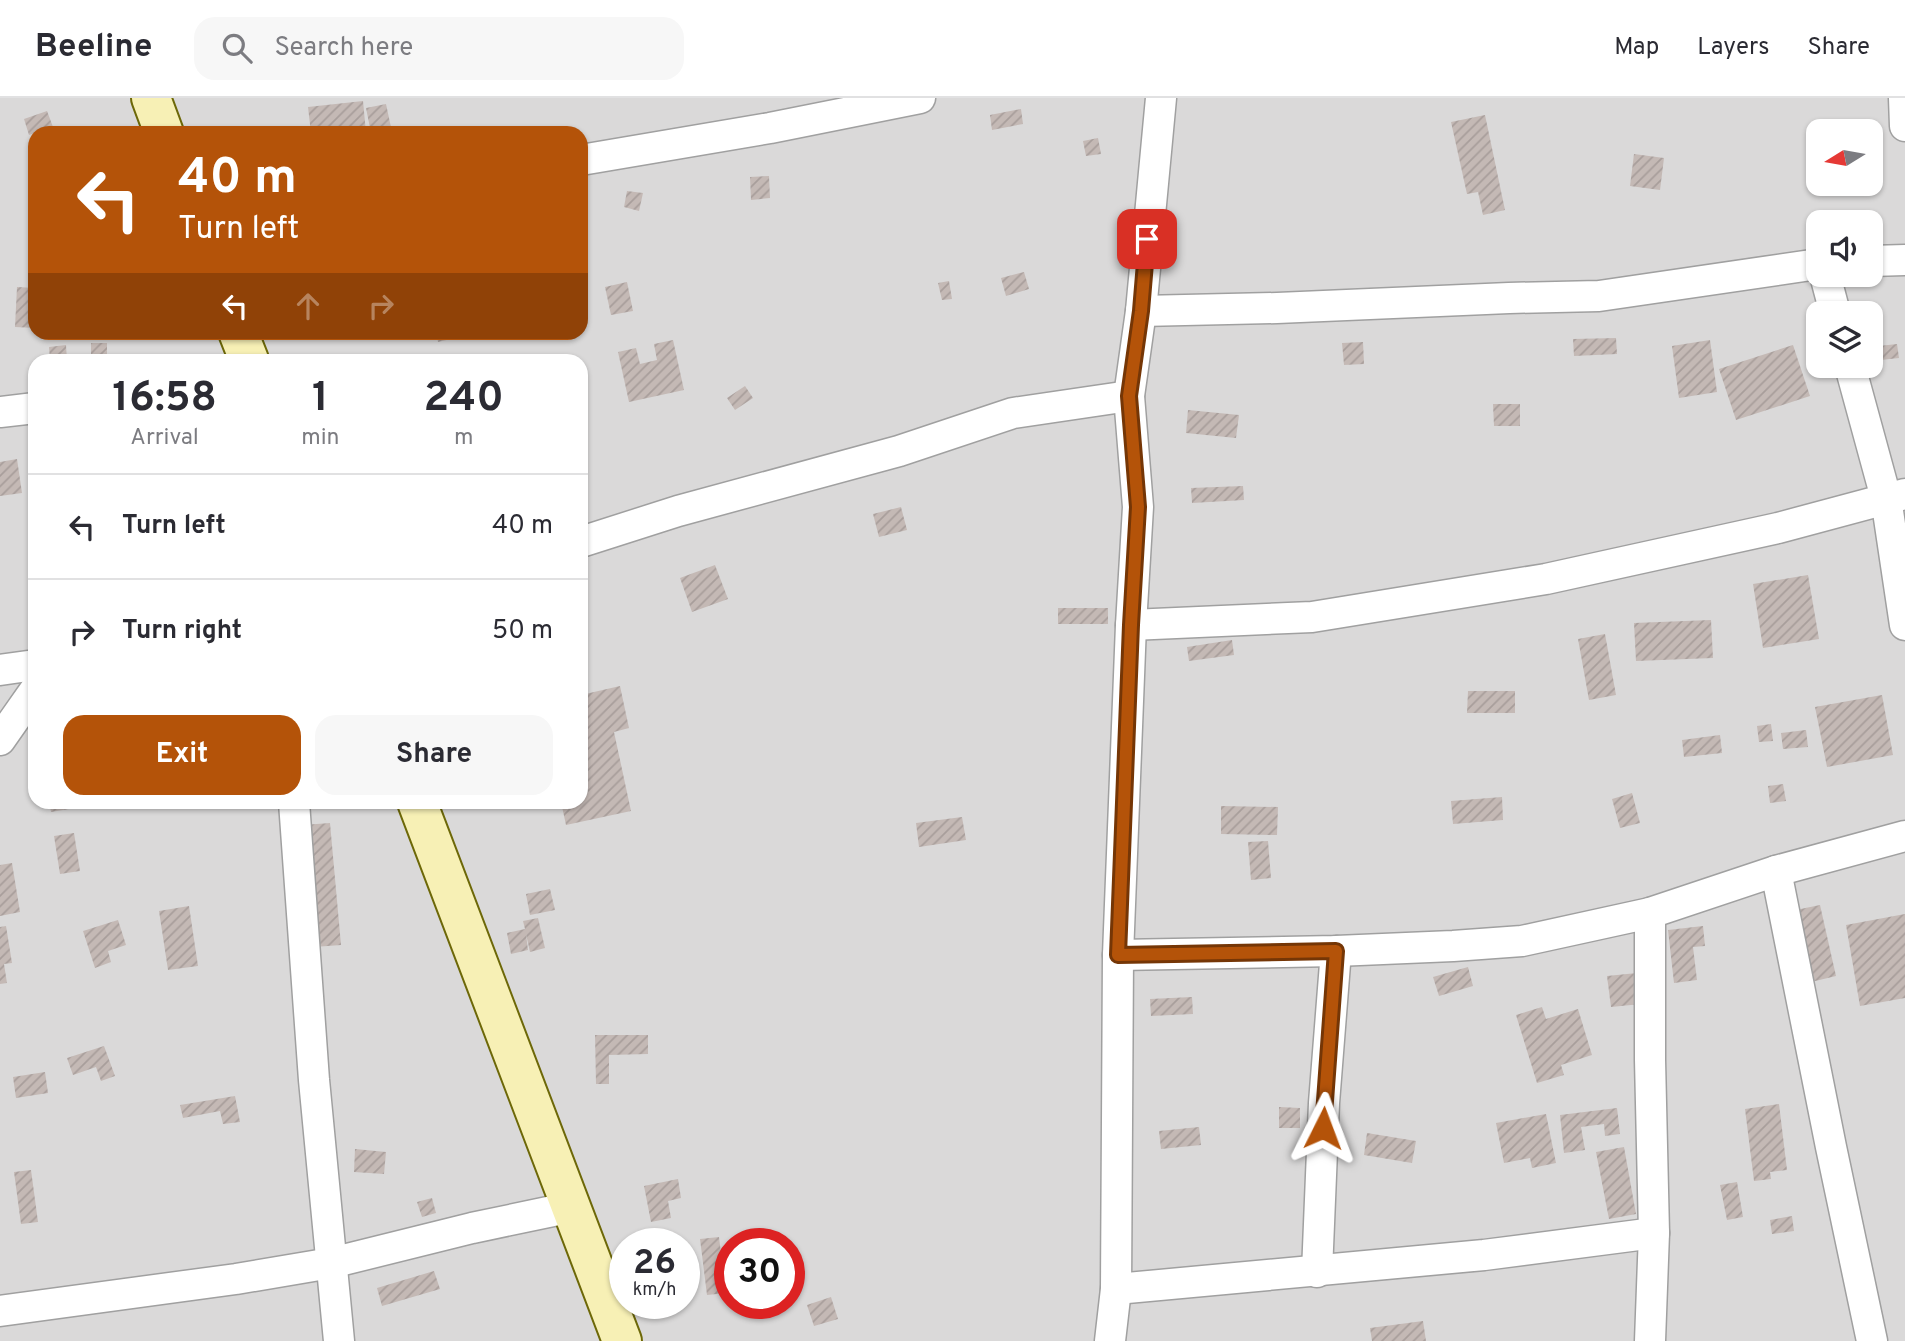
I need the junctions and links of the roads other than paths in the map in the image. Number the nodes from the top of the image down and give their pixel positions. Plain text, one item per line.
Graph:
1 (151, 98) edge
2 (920, 98) edge
3 (1161, 98) edge
4 (1904, 98) edge
5 (161, 126) edge
6 (1905, 126) edge
7 (588, 159) edge
8 (1905, 260) edge
9 (1883, 261) edge
10 (1806, 266) edge
11 (1141, 311) junction
12 (1854, 378) edge
13 (1129, 396) junction
14 (28, 409) edge
15 (0, 412) edge
16 (1895, 496) edge
17 (588, 540) edge
18 (1131, 625) junction
19 (1905, 625) edge
20 (28, 667) edge
21 (0, 670) edge
22 (28, 700) edge
23 (0, 740) edge
24 (295, 809) edge
25 (420, 809) edge
26 (1905, 836) edge
27 (1776, 871) junction
28 (1650, 913) junction
29 (1336, 951) junction
30 (1118, 955) junction
31 (572, 1207) junction
32 (1654, 1233) junction
33 (331, 1264) junction
34 (1317, 1272) junction
35 (1116, 1289) junction
36 (0, 1311) edge
37 (339, 1341) edge
38 (622, 1341) edge
39 (1110, 1341) edge
40 (1650, 1341) edge
41 (1872, 1341) edge

1 - 5 street
2 - 7 street
3 - 11 street
4 - 6 street
8 - 9 street
10 - 11 street
11 - 13 street
12 - 16 street
13 - 17 street
13 - 18 street
14 - 15 street
16 - 18 street
16 - 19 street
18 - 30 street
20 - 21 street
22 - 23 street
24 - 33 street
25 - 31 street
26 - 27 street
27 - 28 street
27 - 41 street
28 - 29 street
28 - 32 street
29 - 30 street
29 - 34 street
30 - 35 street
31 - 33 street
31 - 38 street
32 - 34 street
32 - 40 street
33 - 36 street
33 - 37 street
34 - 35 street
35 - 39 street

